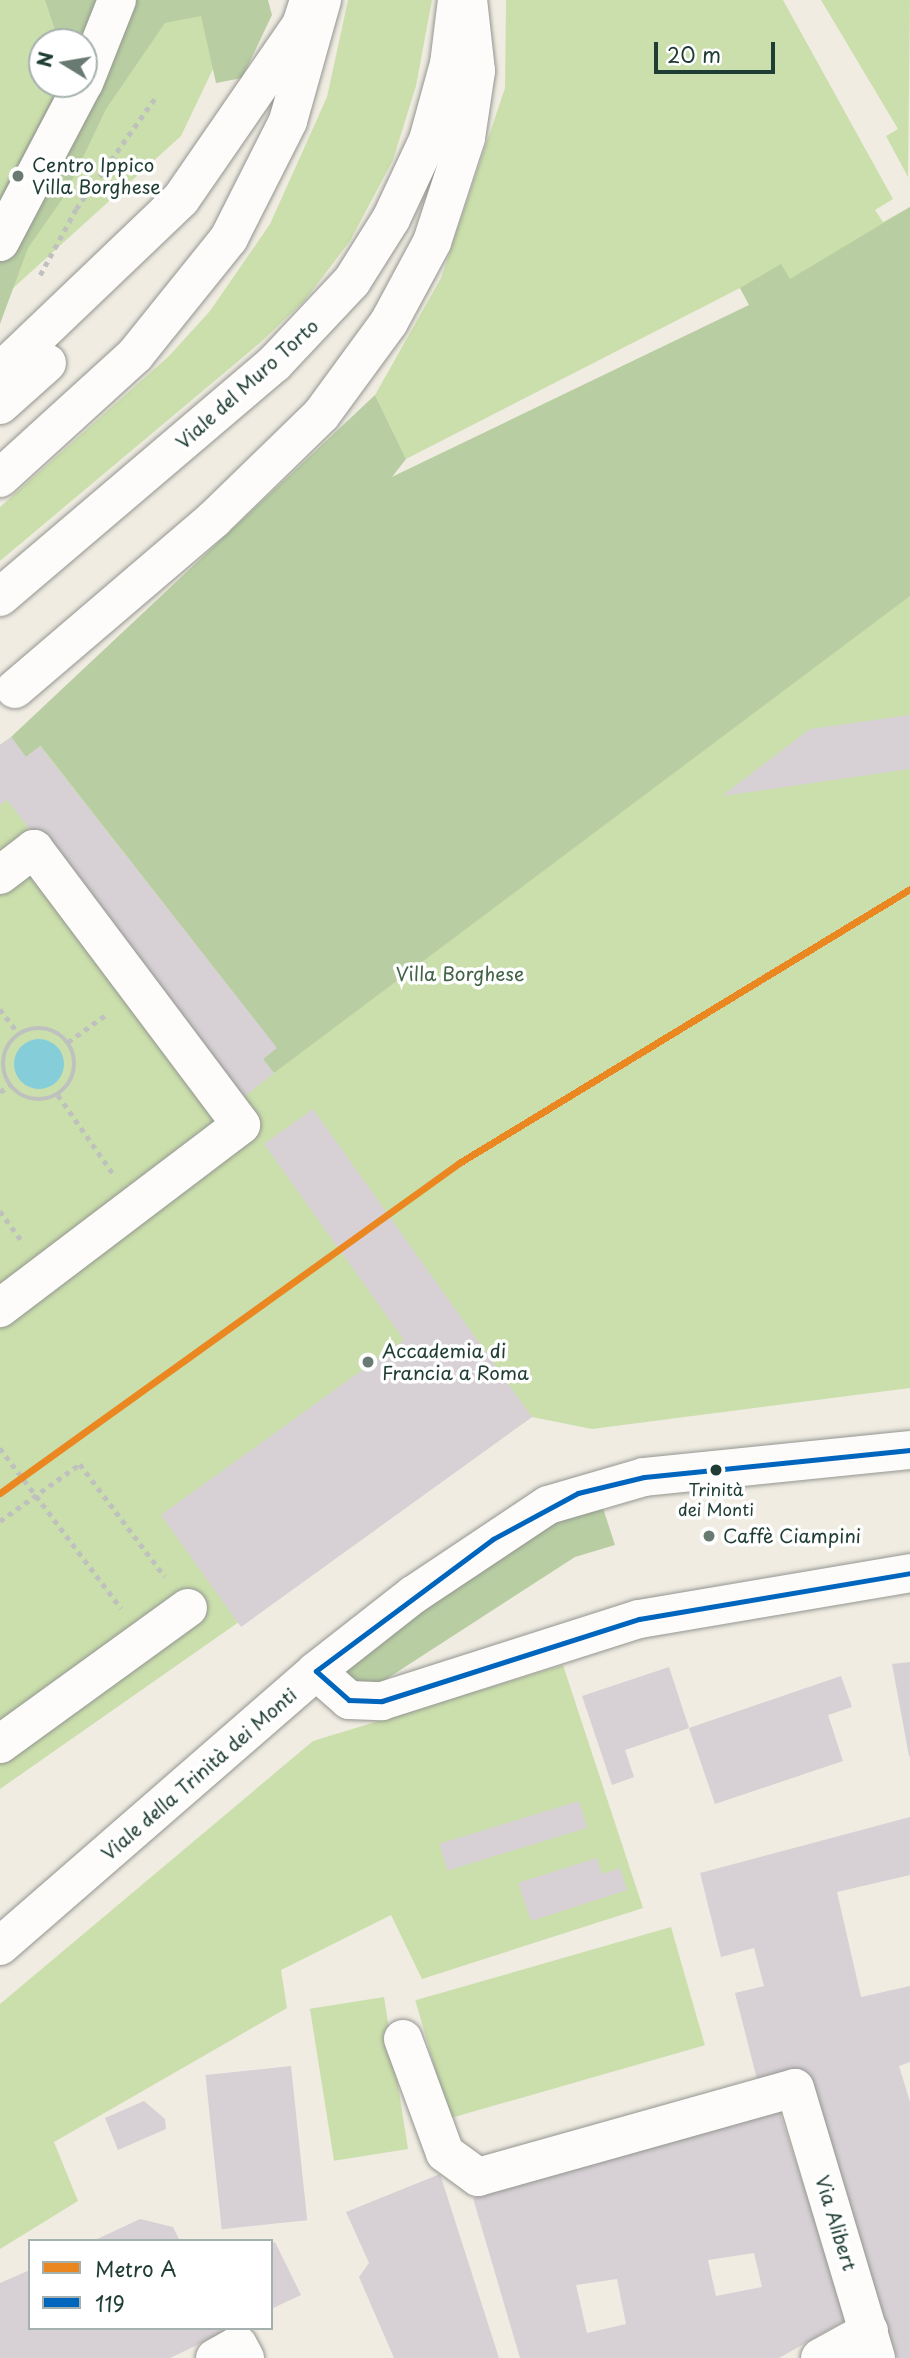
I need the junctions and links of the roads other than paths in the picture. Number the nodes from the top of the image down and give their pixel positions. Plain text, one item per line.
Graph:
1 (117, 0) edge
2 (309, 0) edge
3 (322, 0) edge
4 (457, 0) edge
5 (468, 0) edge
6 (98, 48) edge
7 (76, 98) edge
8 (181, 199) junction
9 (0, 242) edge
10 (0, 372) edge
11 (0, 405) edge
12 (0, 478) edge
13 (0, 597) edge
14 (15, 689) dead end
15 (0, 875) edge
16 (0, 1308) edge
17 (910, 1450) edge
18 (910, 1573) edge
19 (188, 1608) road end
20 (316, 1671) junction
21 (0, 1744) edge
22 (0, 1946) edge
23 (403, 2039) dead end
24 (872, 2345) edge
25 (215, 2358) edge
26 (245, 2358) edge
27 (820, 2358) edge

1 - 6 street
2 - 8 street
3 - 12 street
4 - 13 street, Viale del Muro Torto
5 - 14 street
7 - 9 street
8 - 10 street
8 - 11 street
15 - 16 street
17 - 20 street, Viale della Trinità dei Monti
18 - 20 street
19 - 21 street
20 - 22 street, Viale della Trinità dei Monti
23 - 24 street, Via Alibert
24 - 27 street
25 - 26 street

